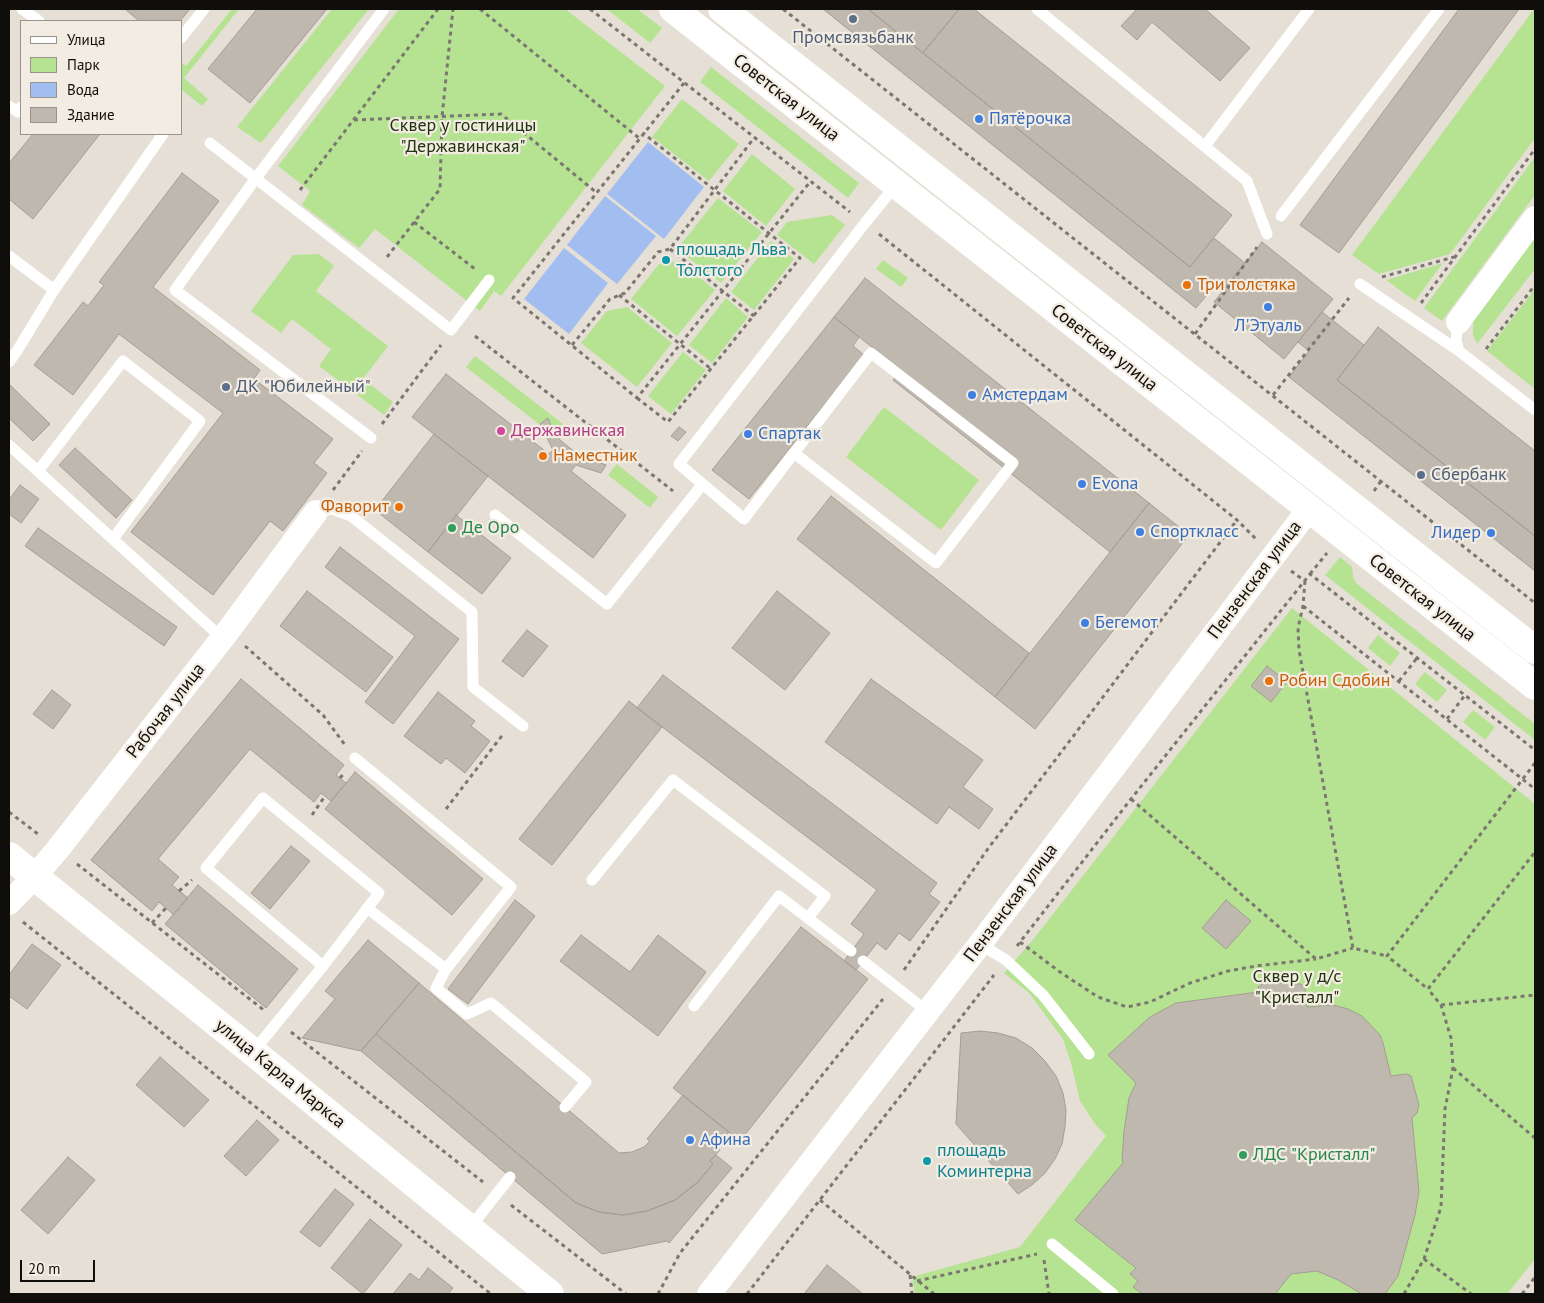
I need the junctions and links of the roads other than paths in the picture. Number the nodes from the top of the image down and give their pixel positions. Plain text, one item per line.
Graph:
1 (22, 9) edge
2 (204, 9) edge
3 (384, 9) edge
4 (673, 9) edge
5 (722, 9) edge
6 (1038, 9) edge
7 (1309, 9) edge
8 (1439, 9) edge
9 (38, 20) edge
10 (182, 37) edge
11 (9, 106) edge
12 (20, 109) edge
13 (162, 135) edge
14 (210, 143) dead end
15 (1205, 146) junction
16 (256, 178) junction
17 (896, 185) junction
18 (1281, 216) dead end
19 (1535, 218) edge
20 (1267, 234) road end
21 (9, 256) edge
22 (489, 280) road end
23 (1360, 284) road end
24 (54, 290) junction
25 (1458, 322) joint
26 (1459, 351) junction
27 (9, 362) edge
28 (1535, 410) edge
29 (371, 438) road end
30 (9, 445) edge
31 (794, 453) junction
32 (38, 471) junction
33 (702, 484) junction
34 (1327, 485) junction
35 (1309, 509) junction
36 (316, 512) joint
37 (495, 516) dead end
38 (114, 540) junction
39 (225, 634) junction
40 (1535, 650) edge
41 (1535, 686) edge
42 (519, 723) road end
43 (355, 758) road end
44 (9, 856) edge
45 (35, 876) junction
46 (592, 880) dead end
47 (367, 908) junction
48 (13, 910) edge
49 (808, 918) junction
50 (980, 944) junction
51 (851, 951) dead end
52 (863, 961) dead end
53 (323, 966) junction
54 (446, 970) junction
55 (694, 1006) dead end
56 (928, 1012) junction
57 (254, 1052) junction
58 (1089, 1054) dead end
59 (565, 1107) dead end
60 (510, 1177) dead end
61 (469, 1228) junction
62 (1052, 1244) dead end
63 (550, 1294) edge
64 (709, 1294) edge
65 (1113, 1294) edge

1 - 9 lane
2 - 10 lane
3 - 16 lane
4 - 17 main road, Советская улица
5 - 34 main road
6 - 15 lane
7 - 15 lane
8 - 18 lane
11 - 12 lane
13 - 24 lane
14 - 16 lane
15 - 20 lane
16 - 22 lane
16 - 29 lane
17 - 33 lane
17 - 35 main road, Советская улица
19 - 25 street
21 - 24 lane
23 - 26 lane
24 - 27 lane
25 - 26 lane
26 - 28 lane
30 - 32 lane
31 - 31 lane
31 - 33 lane
32 - 38 lane
32 - 38 lane
33 - 37 lane
34 - 35 main road
34 - 40 main road
35 - 41 main road, Советская улица
35 - 50 street, Пензенская улица
36 - 39 street, Рабочая улица
36 - 42 lane
38 - 39 lane
39 - 45 street, Рабочая улица
43 - 54 lane
44 - 45 main road, улица Карла Маркса
45 - 48 street, Рабочая улица
45 - 57 main road, улица Карла Маркса
46 - 49 lane
47 - 53 lane
47 - 53 lane
47 - 54 lane
49 - 51 lane
49 - 55 lane
50 - 56 street, Пензенская улица
50 - 58 lane
52 - 56 lane
53 - 57 lane
54 - 59 lane
56 - 64 street, Пензенская улица
57 - 61 main road, улица Карла Маркса
60 - 61 lane
61 - 63 main road, улица Карла Маркса
62 - 65 lane

